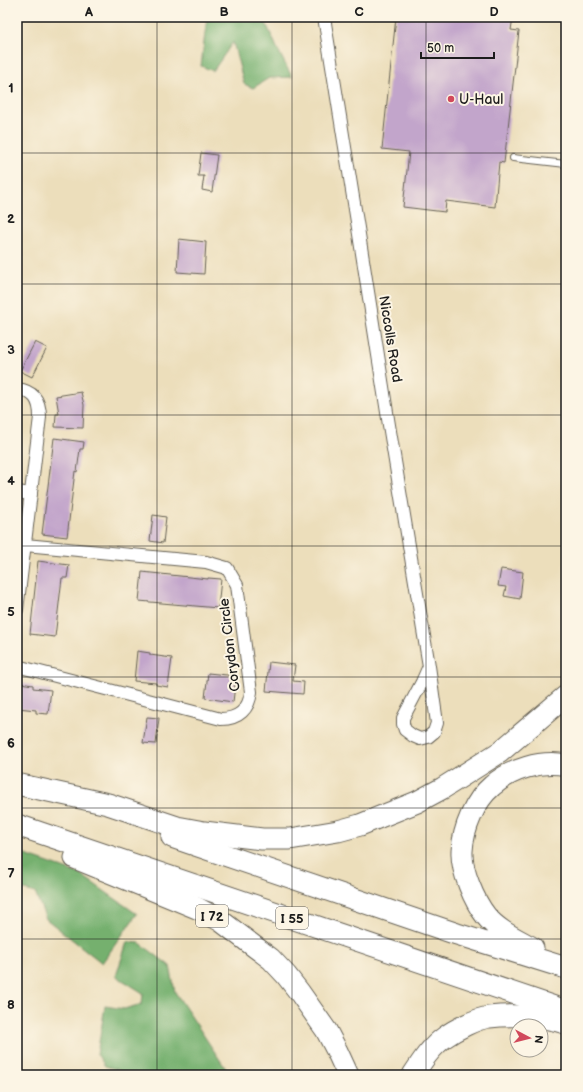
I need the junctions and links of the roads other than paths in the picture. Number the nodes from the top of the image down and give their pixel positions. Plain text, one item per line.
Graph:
1 (324, 17) edge
2 (513, 158) dead end
3 (566, 164) edge
4 (17, 389) edge
5 (17, 492) edge
6 (31, 494) junction
7 (25, 545) junction
8 (18, 595) edge
9 (17, 610) edge
10 (17, 666) edge
11 (429, 666) junction
12 (566, 696) edge
13 (566, 765) edge
14 (19, 785) edge
15 (17, 825) edge
16 (17, 834) edge
17 (566, 965) edge
18 (566, 968) edge
19 (566, 1011) edge
20 (566, 1023) edge
21 (348, 1075) edge
22 (413, 1075) edge

1 - 11 street, Niccolls Road
2 - 3 lane
4 - 6 street
5 - 6 street
6 - 7 street
7 - 8 street
7 - 10 street, Corydon Circle
8 - 9 street
11 - 11 street, Niccolls Road
12 - 14 highway
13 - 17 highway
14 - 18 highway
15 - 19 highway, I 55
16 - 21 highway, I 72
20 - 22 highway

